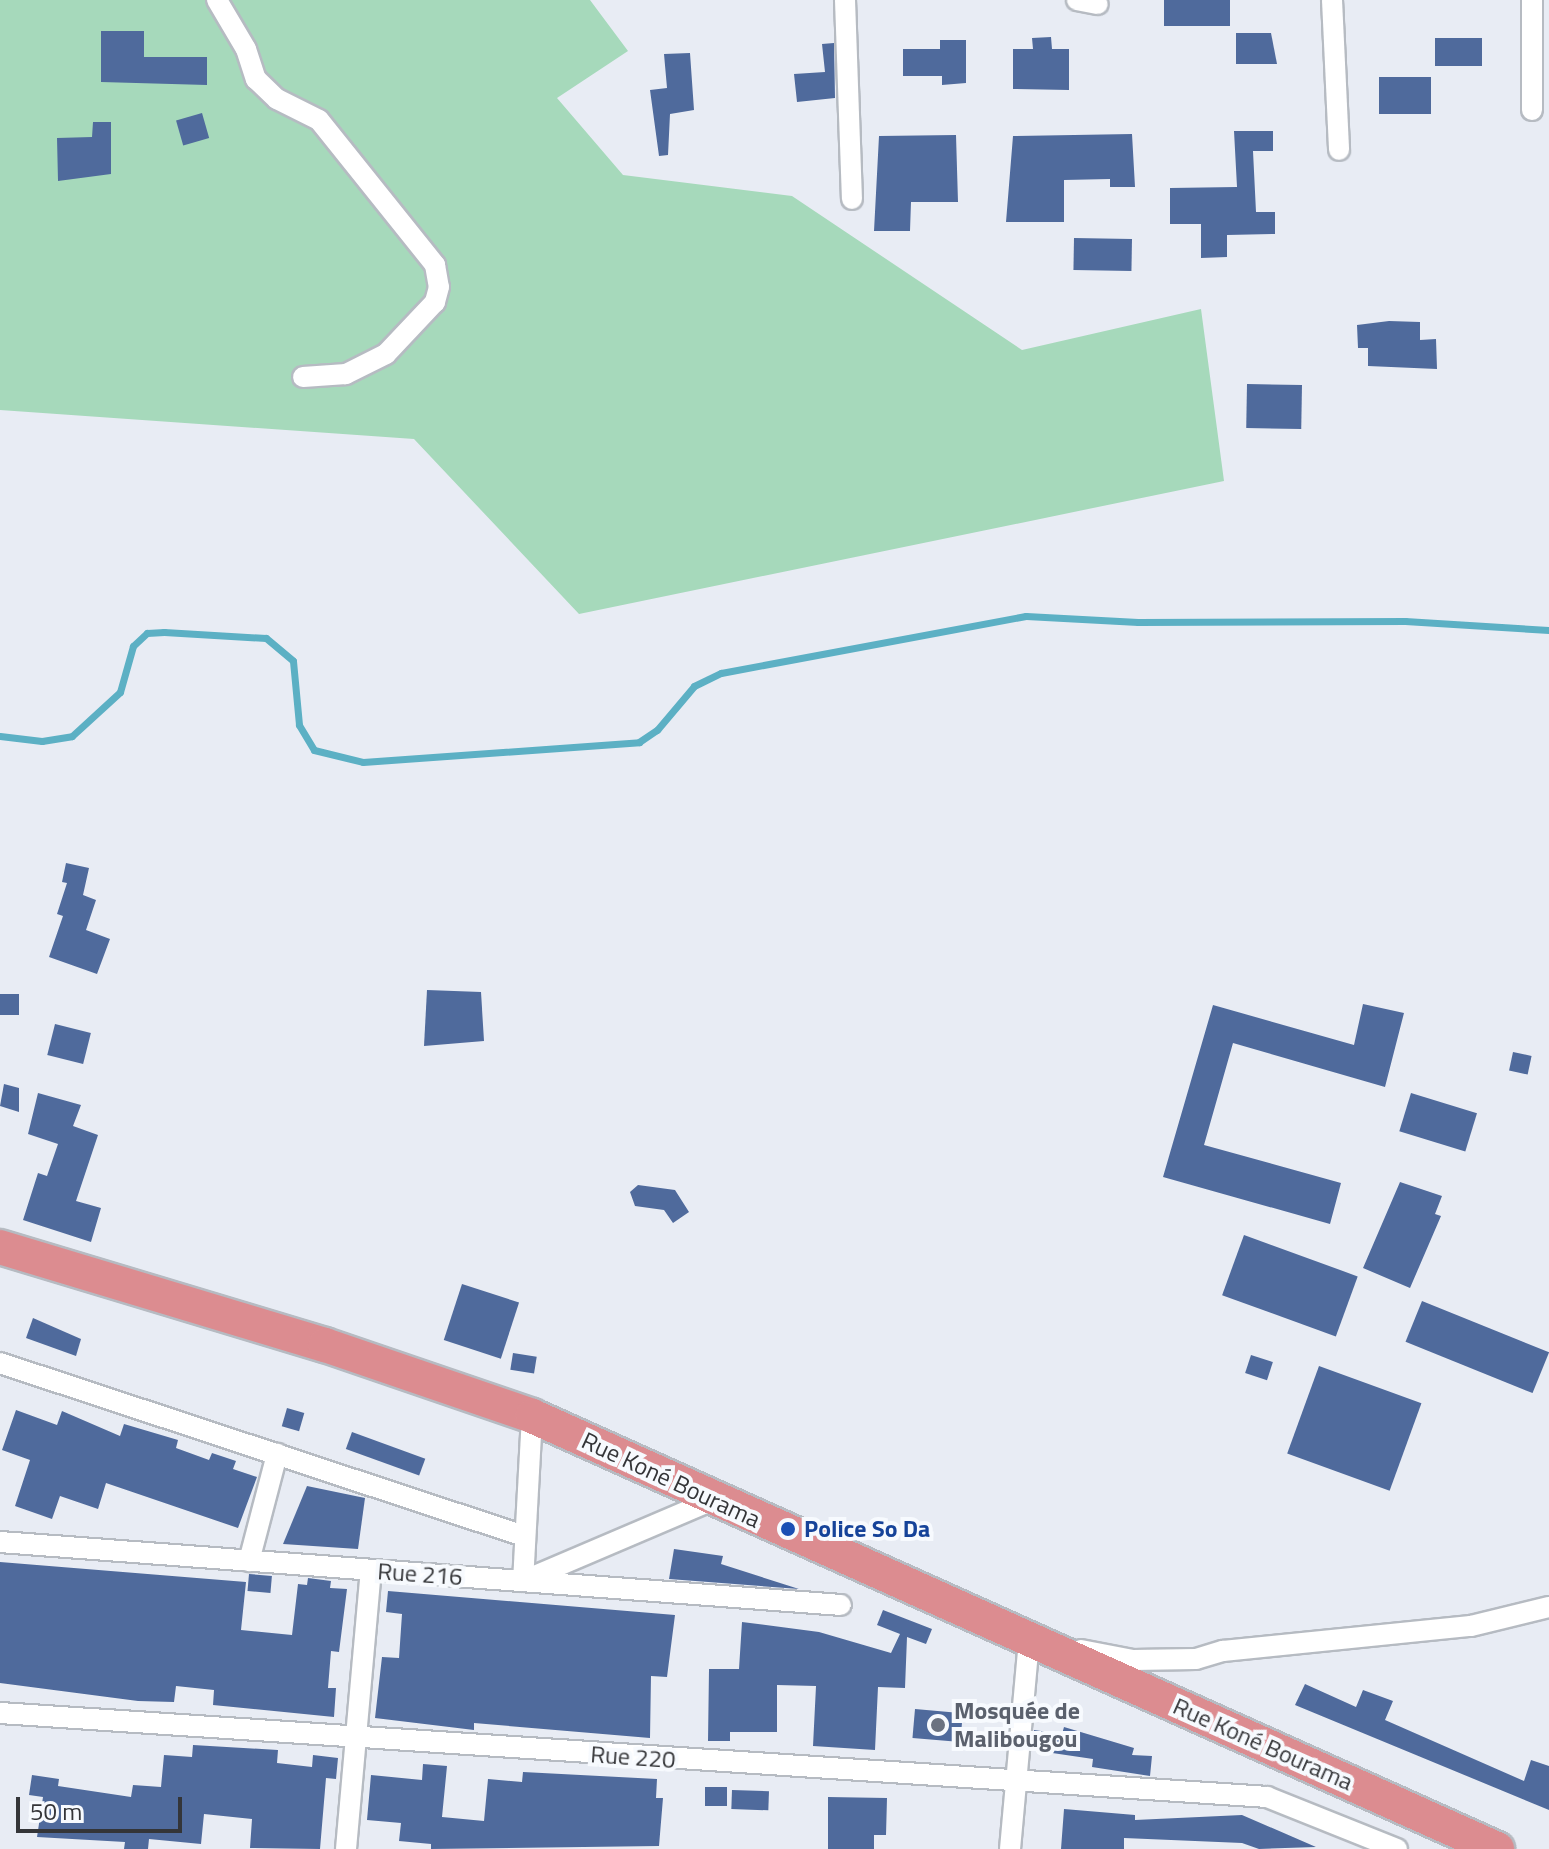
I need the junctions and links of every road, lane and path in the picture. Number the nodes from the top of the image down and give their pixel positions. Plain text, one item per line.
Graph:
1 (217, 0) edge
2 (845, 0) edge
3 (1077, 0) edge
4 (1332, 0) edge
5 (1532, 0) edge
6 (1098, 4) dead end
7 (1532, 110) dead end
8 (1339, 150) dead end
9 (852, 199) dead end
10 (303, 377) dead end
11 (0, 1247) edge
12 (0, 1363) edge
13 (532, 1416) junction
14 (277, 1454) junction
15 (713, 1500) junction
16 (524, 1536) junction
17 (0, 1542) edge
18 (249, 1561) junction
19 (371, 1570) junction
20 (523, 1581) junction
21 (841, 1605) dead end
22 (1549, 1607) edge
23 (1029, 1639) junction
24 (0, 1713) edge
25 (356, 1738) junction
26 (1015, 1784) junction
27 (346, 1849) edge
28 (1010, 1849) edge
29 (1397, 1849) edge
30 (1497, 1849) edge

1 - 10 street
2 - 9 street
3 - 6 street
4 - 8 street
5 - 7 street
11 - 13 highway, Rue Koné Bourama
12 - 14 street
13 - 15 highway, Rue Koné Bourama
13 - 16 street
14 - 16 street
14 - 18 street
15 - 20 street
15 - 23 highway, Rue Koné Bourama
16 - 20 street
17 - 18 street, Rue 216
18 - 19 street, Rue 216
19 - 20 street, Rue 216
19 - 25 street
20 - 21 street, Rue 216
22 - 23 street
23 - 26 street
23 - 30 highway, Rue Koné Bourama
24 - 25 street, Rue 220
25 - 26 street, Rue 220
25 - 27 street
26 - 28 street
26 - 29 street, Rue 220

